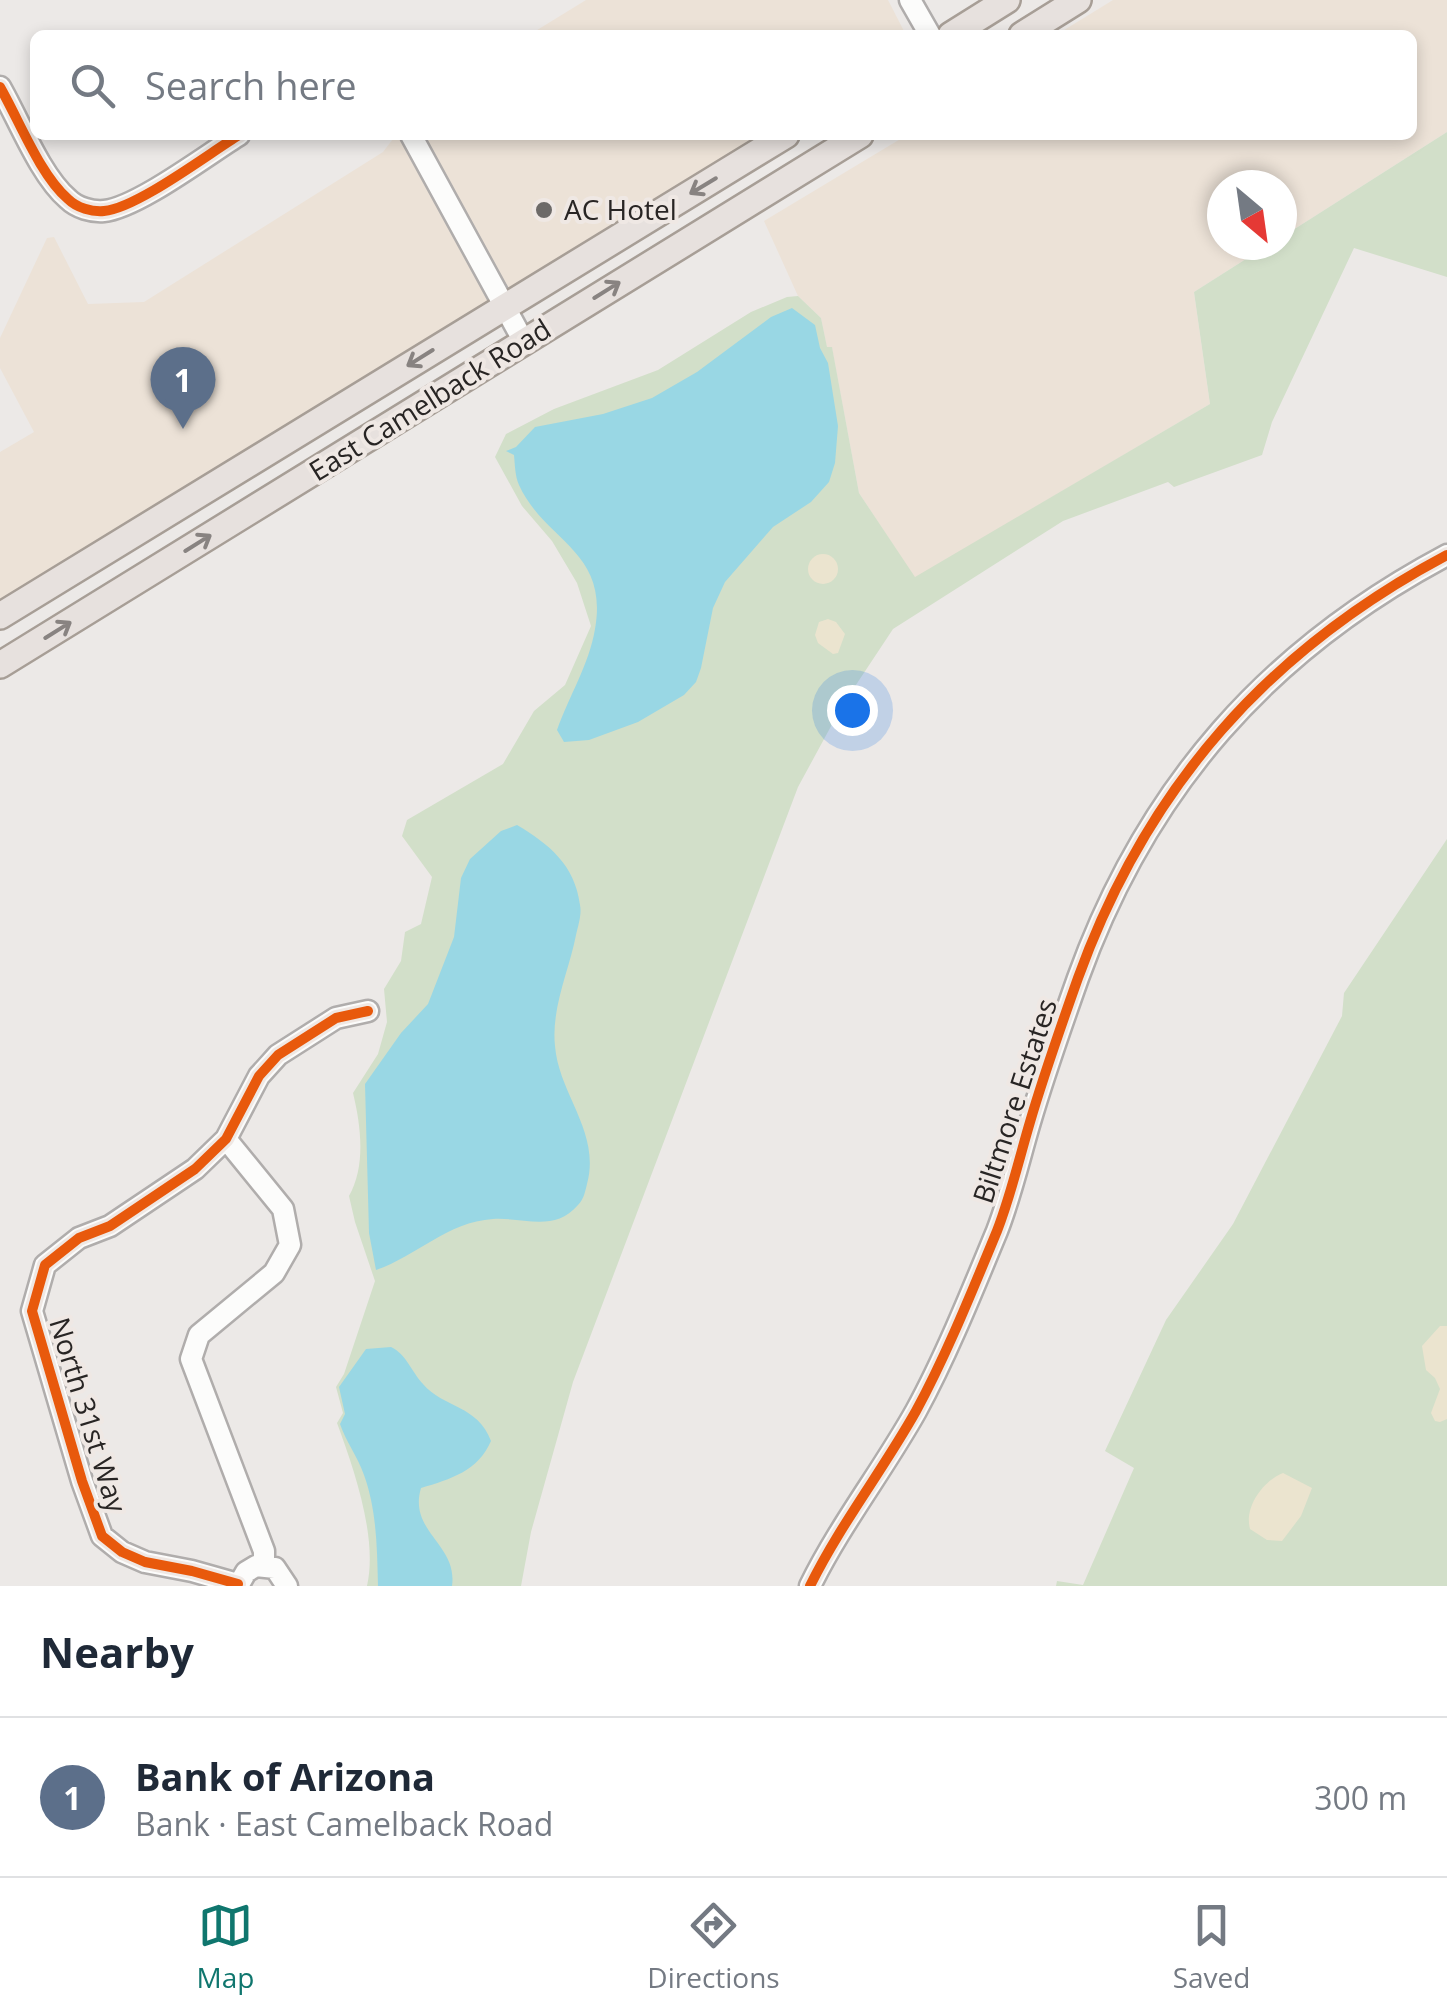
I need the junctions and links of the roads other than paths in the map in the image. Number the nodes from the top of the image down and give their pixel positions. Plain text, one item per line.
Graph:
1 (910, 0) edge
2 (1007, 0) edge
3 (1078, 0) edge
4 (927, 30) edge
5 (959, 30) edge
6 (1030, 30) edge
7 (0, 87) edge
8 (231, 140) edge
9 (415, 140) edge
10 (778, 140) edge
11 (852, 140) edge
12 (504, 306) junction
13 (524, 342) junction
14 (1447, 556) edge
15 (93, 558) junction
16 (115, 594) junction
17 (0, 616) edge
18 (0, 666) edge
19 (368, 1011) dead end
20 (226, 1138) junction
21 (264, 1565) junction
22 (238, 1585) edge
23 (287, 1586) edge
24 (810, 1586) edge

1 - 4 street
2 - 5 main road
3 - 6 main road
7 - 8 street
9 - 12 street
10 -> 12 main road, East Camelback Road
13 -> 11 main road, East Camelback Road
12 - 13 street
12 -> 15 main road, East Camelback Road
16 -> 13 main road, East Camelback Road
14 - 24 street, Biltmore Estates
15 - 16 main road
15 - 17 main road, East Camelback Road
18 -> 16 main road, East Camelback Road
19 - 20 street, North 31st Way
20 - 21 street
20 - 22 street, North 31st Way
21 - 22 street
21 - 23 street

